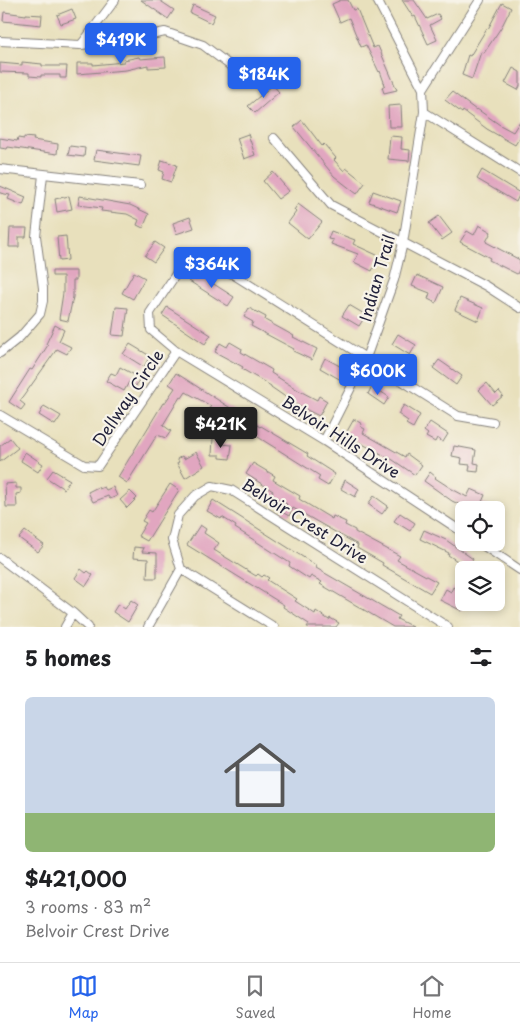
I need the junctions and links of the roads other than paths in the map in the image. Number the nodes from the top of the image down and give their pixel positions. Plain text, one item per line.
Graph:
1 (115, 0) edge
2 (377, 0) edge
3 (480, 0) edge
4 (0, 41) edge
5 (81, 45) junction
6 (232, 67) dead end
7 (423, 89) junction
8 (424, 112) junction
9 (274, 138) dead end
10 (0, 169) edge
11 (520, 172) edge
12 (43, 175) junction
13 (140, 185) dead end
14 (403, 243) junction
15 (520, 308) edge
16 (176, 351) junction
17 (0, 353) edge
18 (366, 358) junction
19 (0, 415) edge
20 (493, 422) dead end
21 (324, 441) junction
22 (455, 527) edge
23 (492, 551) edge
24 (0, 558) edge
25 (181, 569) junction
26 (520, 570) edge
27 (74, 613) junction
28 (65, 627) edge
29 (88, 627) edge
30 (148, 627) edge
31 (274, 627) edge
32 (448, 627) edge

1 - 5 street
2 - 7 street
3 - 7 street
4 - 5 street
5 - 6 street
7 - 8 street, Indian Trail
8 - 11 street
8 - 14 street, Indian Trail
9 - 14 street
10 - 12 street
12 - 13 street
12 - 17 street
14 - 15 street
14 - 18 street, Indian Trail
16 - 18 street, Belvoir Hills Drive
16 - 19 street, Dellway Circle
16 - 21 street, Belvoir Hills Drive
18 - 20 street
18 - 21 street, Indian Trail
21 - 22 street, Belvoir Hills Drive
23 - 26 street
24 - 27 street
25 - 30 street
25 - 31 street
25 - 32 street, Belvoir Crest Drive
27 - 28 street
27 - 29 street

